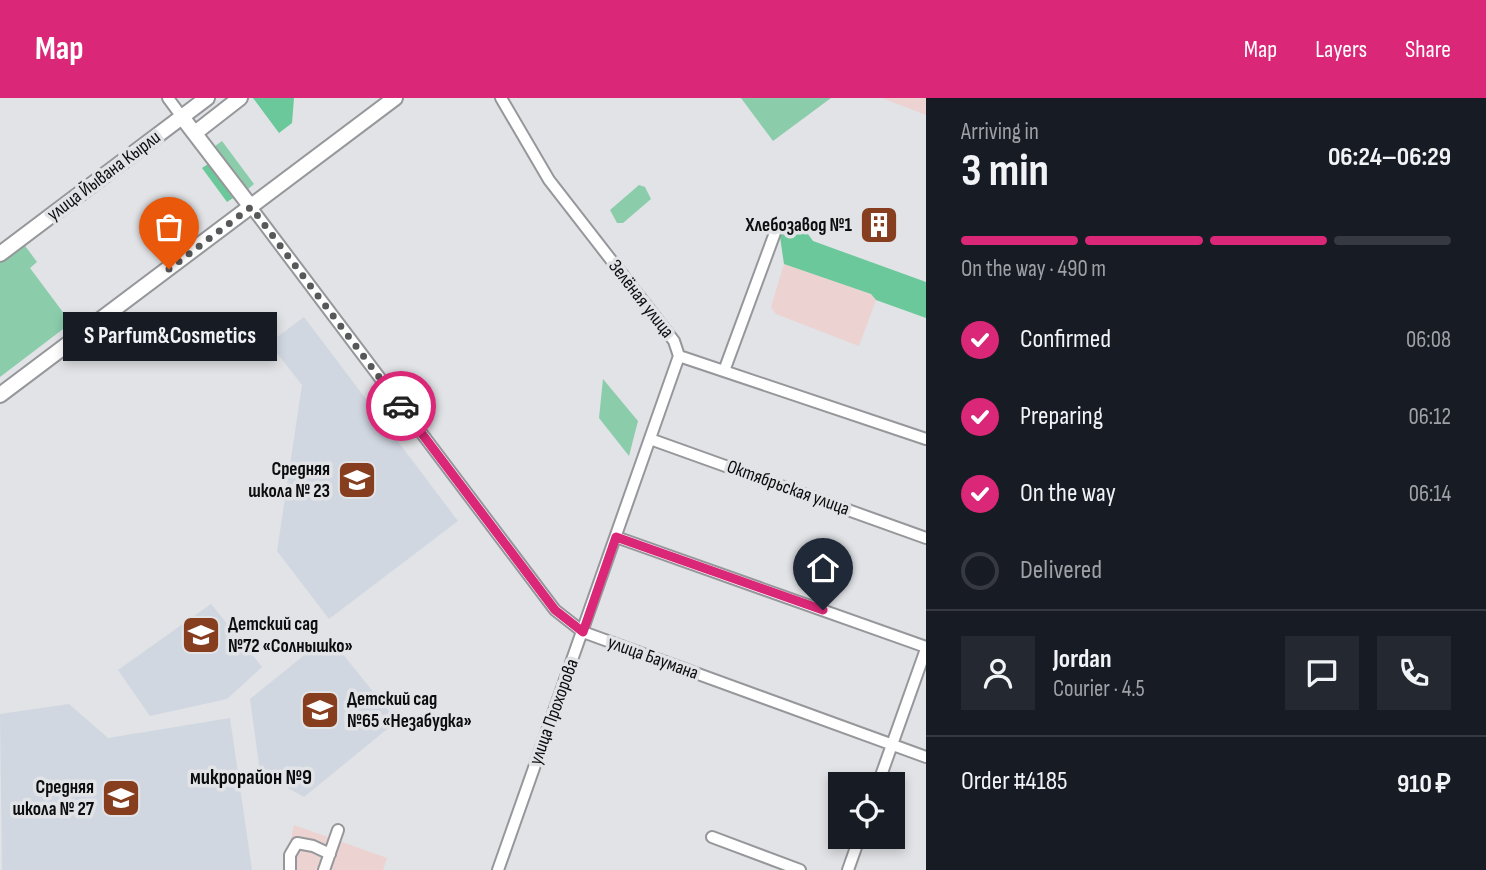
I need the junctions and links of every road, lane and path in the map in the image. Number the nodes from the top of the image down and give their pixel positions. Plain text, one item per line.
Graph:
1 (168, 98) edge
2 (207, 98) edge
3 (240, 98) edge
4 (395, 98) edge
5 (501, 98) edge
6 (182, 117) junction
7 (195, 133) junction
8 (251, 207) junction
9 (776, 230) dead end
10 (0, 254) edge
11 (679, 356) junction
12 (724, 371) junction
13 (0, 396) edge
14 (650, 439) junction
15 (926, 439) edge
16 (616, 537) junction
17 (926, 538) edge
18 (583, 632) junction
19 (926, 648) edge
20 (892, 744) junction
21 (926, 757) edge
22 (882, 772) edge
23 (338, 830) dead end
24 (712, 837) dead end
25 (855, 849) edge
26 (330, 854) junction
27 (290, 870) edge
28 (324, 870) edge
29 (498, 870) edge
30 (800, 870) edge
31 (848, 870) edge

1 - 6 street, улица Баумана
2 - 6 main road, улица Йывана Кырли
3 - 7 main road
4 - 8 main road
5 - 11 street, Зелёная улица
6 - 7 main road, улица Баумана
6 - 10 main road, улица Йывана Кырли
7 - 8 main road, улица Баумана
8 - 13 main road
8 - 18 street, улица Баумана
9 - 12 street
11 - 12 street, Зелёная улица
11 - 14 street, улица Прохорова
12 - 15 street, Зелёная улица
14 - 16 street, улица Прохорова
14 - 17 street, Октябрьская улица
16 - 18 street, улица Прохорова
16 - 19 street
18 - 20 street, улица Баумана
18 - 29 street, улица Прохорова
19 - 20 street
20 - 21 street, улица Баумана
20 - 22 street
23 - 26 street
24 - 30 street
25 - 31 street
26 - 27 street
26 - 28 street

